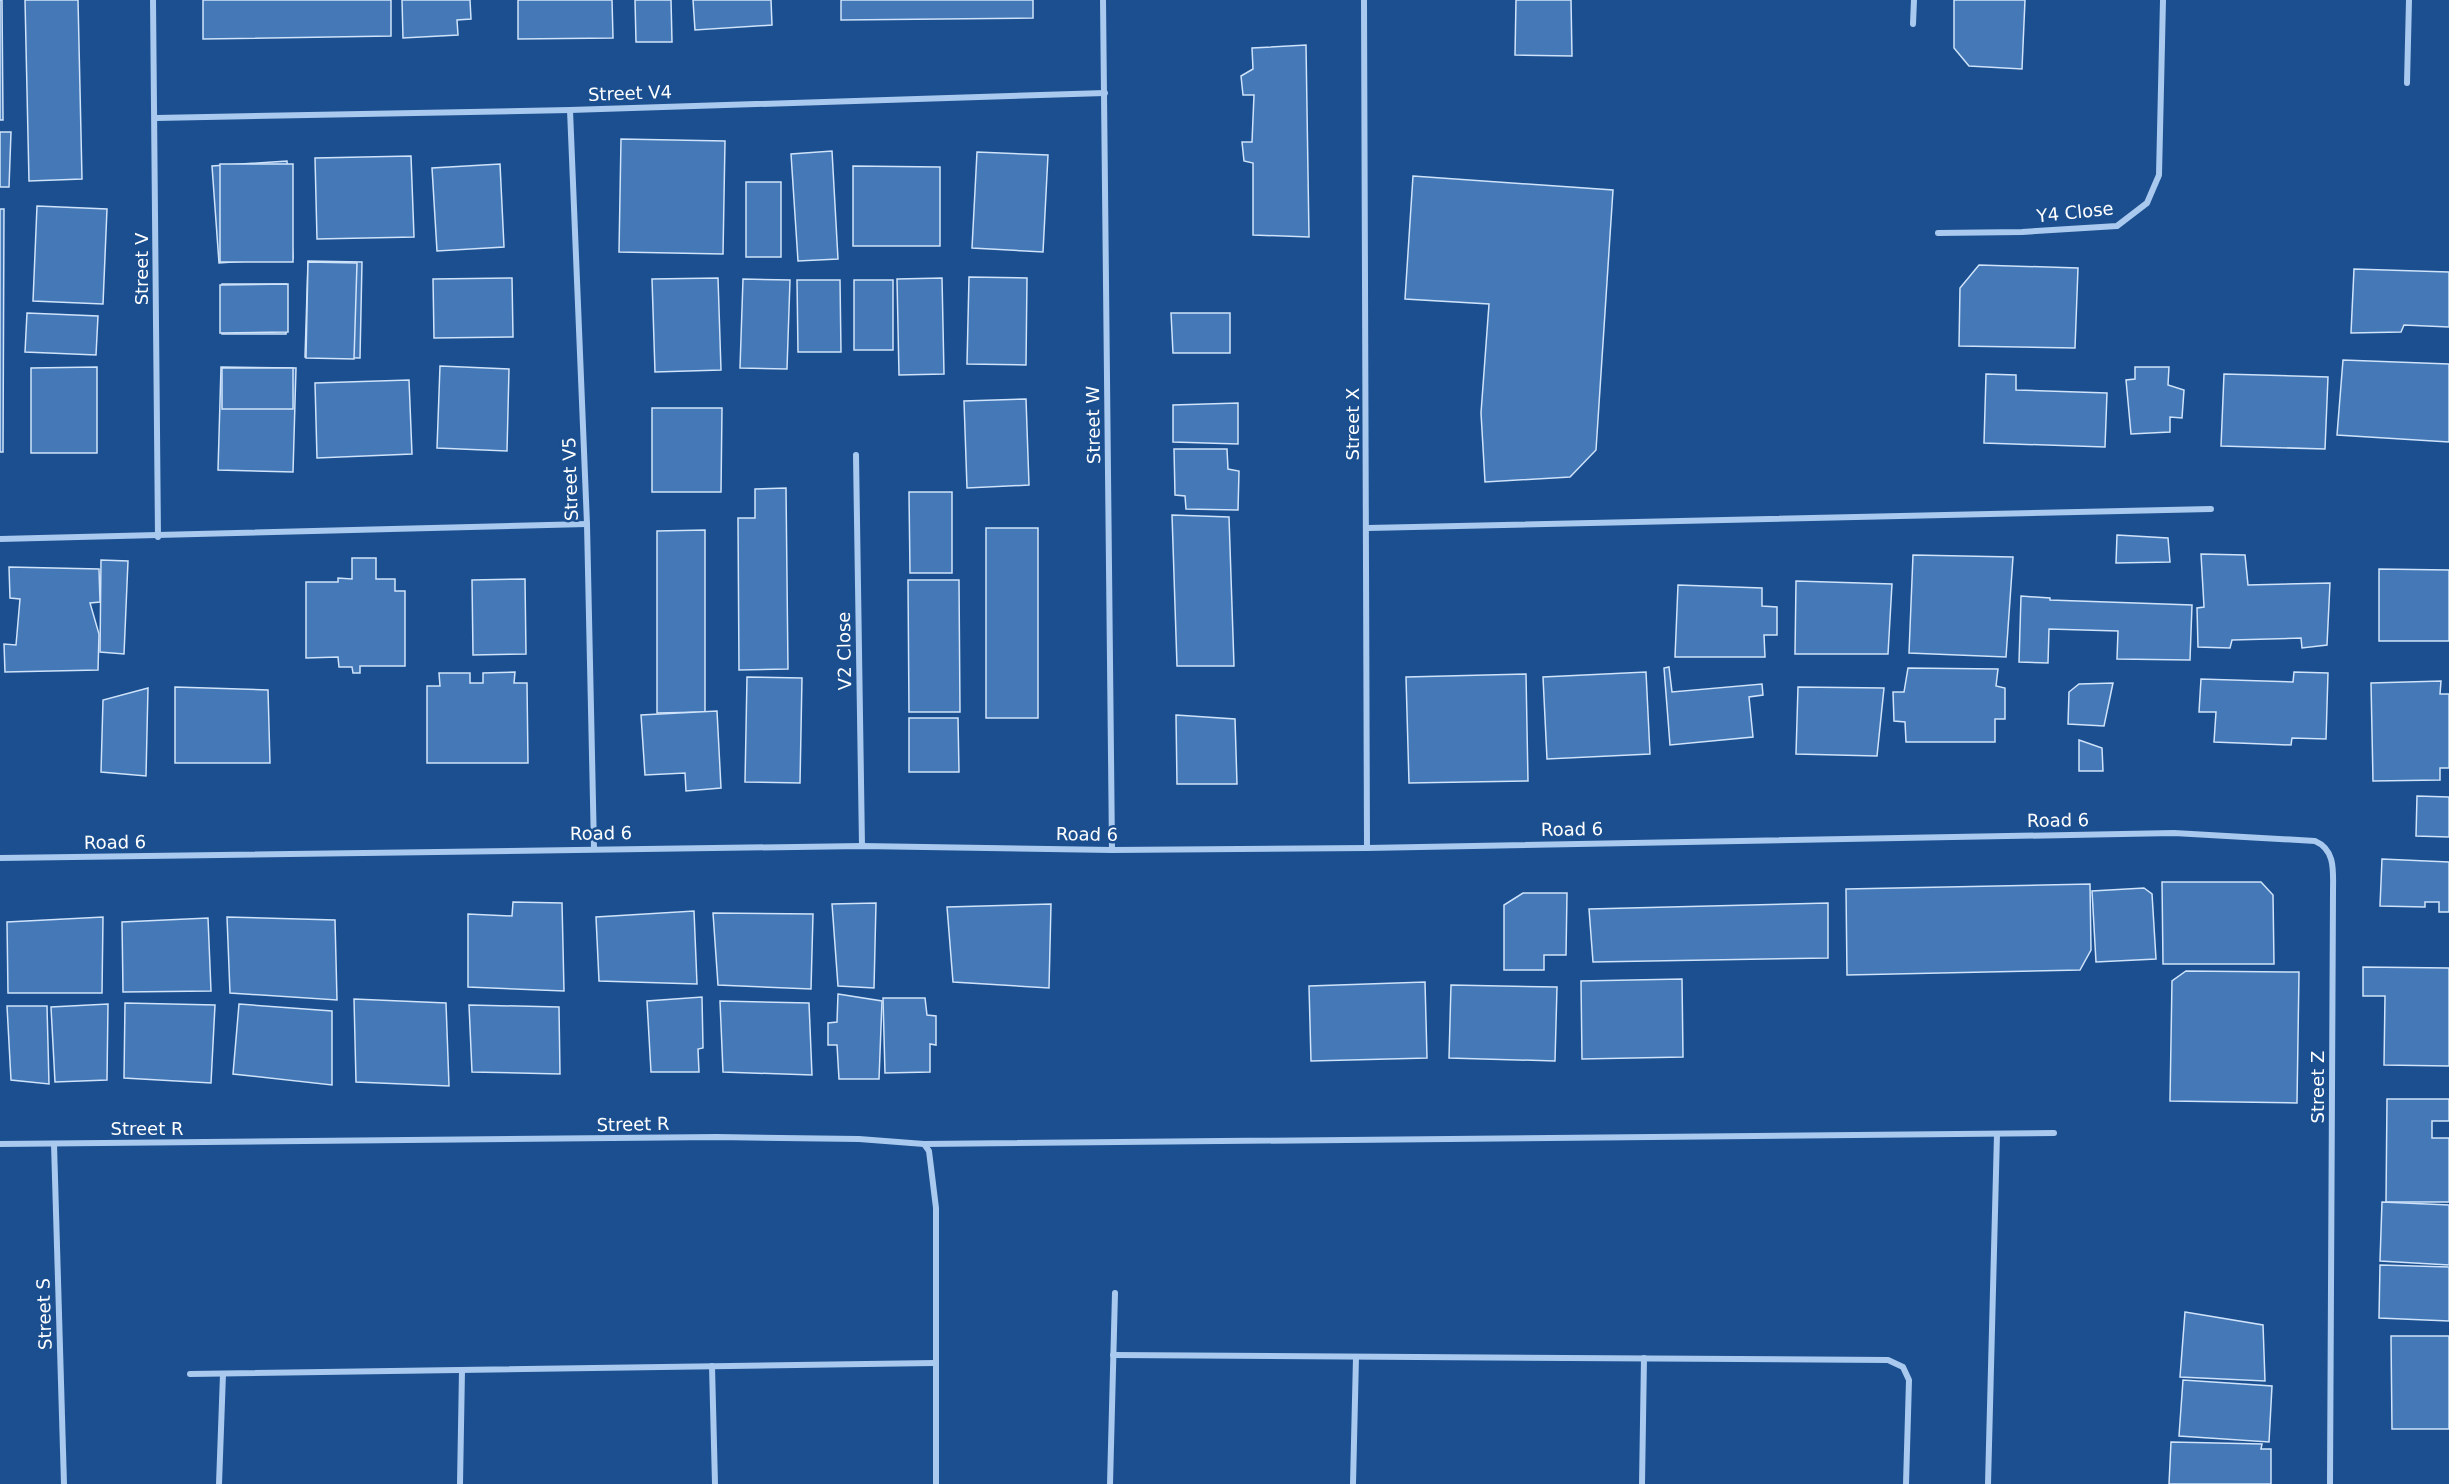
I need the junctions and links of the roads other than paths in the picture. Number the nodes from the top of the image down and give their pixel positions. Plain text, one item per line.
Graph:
1 (153, 0) edge
2 (1103, 0) edge
3 (1364, 0) edge
4 (1914, 0) edge
5 (2163, 0) edge
6 (2409, 0) edge
7 (1913, 24) dead end
8 (2407, 83) dead end
9 (1105, 93) junction
10 (570, 110) junction
11 (156, 118) junction
12 (1938, 233) dead end
13 (856, 455) dead end
14 (2211, 509) dead end
15 (587, 524) junction
16 (1368, 528) junction
17 (158, 537) junction
18 (0, 539) edge
19 (2174, 833) joint
20 (862, 846) junction
21 (594, 848) junction
22 (1366, 848) junction
23 (1112, 850) junction
24 (0, 858) edge
25 (2054, 1133) dead end
26 (1997, 1134) junction
27 (0, 1144) edge
28 (54, 1144) junction
29 (924, 1144) junction
30 (1114, 1293) dead end
31 (1113, 1355) junction
32 (1356, 1357) junction
33 (1644, 1358) junction
34 (935, 1363) junction
35 (712, 1366) junction
36 (462, 1370) junction
37 (190, 1374) dead end
38 (223, 1374) junction
39 (64, 1484) edge
40 (219, 1484) edge
41 (460, 1484) edge
42 (715, 1484) edge
43 (936, 1484) edge
44 (1110, 1484) edge
45 (1353, 1484) edge
46 (1642, 1484) edge
47 (1906, 1484) edge
48 (1988, 1484) edge
49 (2330, 1484) edge

1 - 11 street, Street V
2 - 9 street, Street W
3 - 16 street, Street X
4 - 7 street
5 - 12 street, Y4 Close
6 - 8 street
9 - 10 street, Street V4
9 - 23 street, Street W
10 - 11 street, Street V4
10 - 15 street, Street V5
11 - 17 street, Street V
13 - 20 street, V2 Close
14 - 16 street
15 - 17 street
15 - 21 street, Street V5
16 - 22 street, Street X
17 - 18 street
19 - 22 street, Road 6
19 - 49 street, Street Z
20 - 21 street, Road 6
20 - 23 street, Road 6
21 - 24 street, Road 6
22 - 23 street, Road 6
25 - 26 street, Street R
26 - 29 street, Street R
26 - 48 street
27 - 28 street, Street R
28 - 29 street, Street R
28 - 39 street, Street S
29 - 34 street
30 - 31 street
31 - 32 street
31 - 44 street
32 - 33 street
32 - 45 street
33 - 46 street
33 - 47 street
34 - 35 street
34 - 43 street
35 - 36 street
35 - 42 street
36 - 38 street
36 - 41 street
37 - 38 street
38 - 40 street

